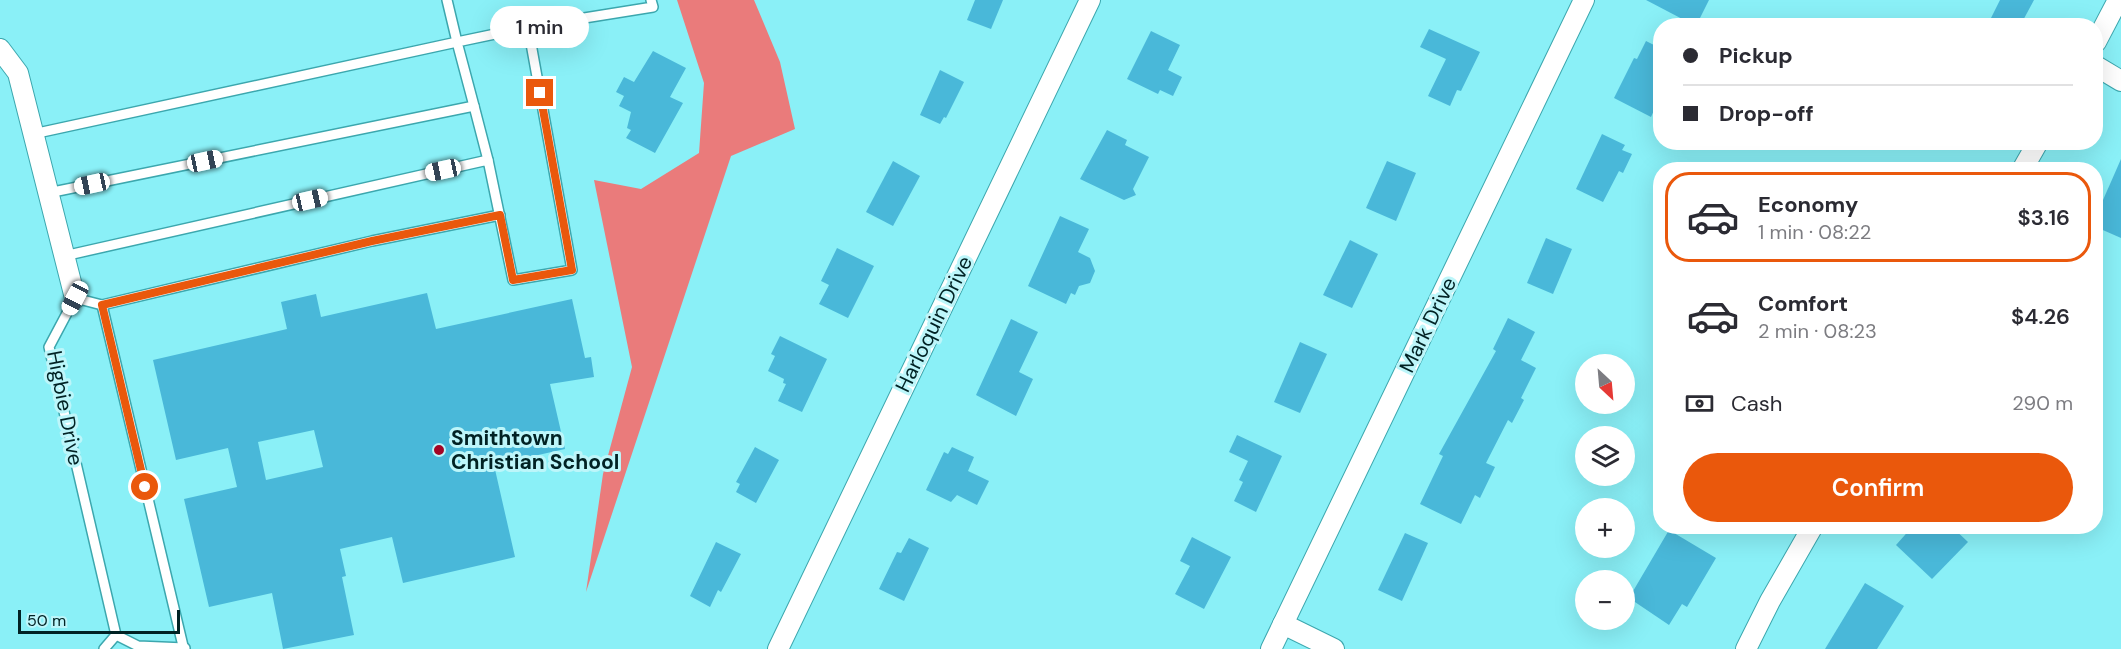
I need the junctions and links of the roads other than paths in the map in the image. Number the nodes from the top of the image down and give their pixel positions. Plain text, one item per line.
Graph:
1 (447, 0) edge
2 (651, 0) edge
3 (1090, 0) edge
4 (1584, 0) edge
5 (2118, 0) edge
6 (528, 27) junction
7 (2103, 29) edge
8 (457, 42) junction
9 (0, 49) edge
10 (2103, 70) edge
11 (2121, 81) edge
12 (474, 106) junction
13 (32, 134) junction
14 (488, 160) junction
15 (48, 193) junction
16 (500, 215) junction
17 (64, 256) junction
18 (75, 298) junction
19 (102, 305) junction
20 (1809, 534) edge
21 (1283, 624) junction
22 (116, 635) junction
23 (184, 647) edge
24 (104, 649) edge
25 (778, 649) edge
26 (1271, 649) edge
27 (1334, 649) edge
28 (1746, 649) edge

1 - 8 lane
2 - 6 lane
3 - 25 street, Harloquin Drive
4 - 21 street, Mark Drive
5 - 7 street
6 - 8 lane
6 - 16 lane
8 - 12 lane
8 - 13 lane
9 - 13 street
10 - 11 street
12 - 14 lane
12 - 15 lane
13 - 15 street
14 - 16 lane
14 - 17 lane
15 - 17 street
16 - 19 lane
17 - 18 street
18 - 19 lane
18 - 22 lane, Higbie Drive
19 - 23 lane
20 - 28 street
21 - 26 street, Mark Drive
21 - 27 street
22 - 23 lane
22 - 24 lane

